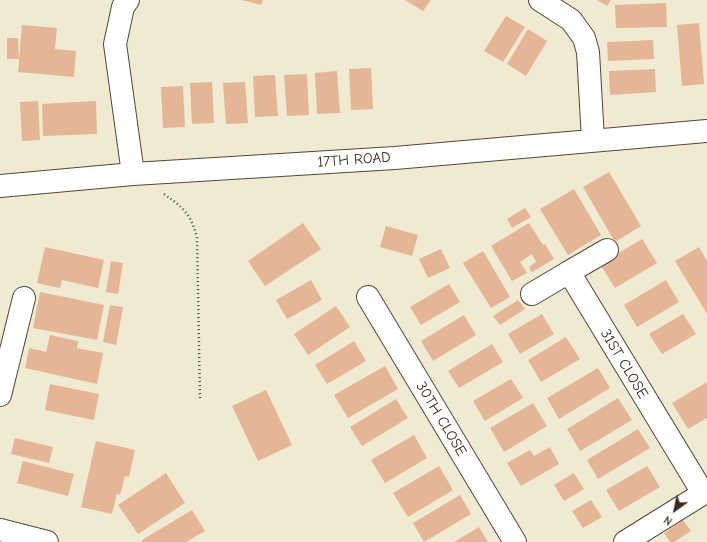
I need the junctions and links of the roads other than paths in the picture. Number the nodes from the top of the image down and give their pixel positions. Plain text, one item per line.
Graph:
1 (128, 0) edge
2 (540, 0) edge
3 (707, 131) edge
4 (593, 140) junction
5 (133, 174) junction
6 (0, 186) edge
7 (608, 250) dead end
8 (568, 272) junction
9 (532, 294) dead end
10 (368, 297) dead end
11 (24, 298) dead end
12 (0, 395) edge
13 (705, 492) edge
14 (0, 530) edge
15 (47, 542) edge
16 (515, 542) edge
17 (625, 542) edge

1 - 5 street
2 - 4 street
3 - 4 street, 17TH ROAD
4 - 5 street, 17TH ROAD
5 - 6 street, 17TH ROAD
7 - 8 street
8 - 9 street
8 - 13 street, 31ST CLOSE
10 - 16 street, 30TH CLOSE
11 - 12 street
13 - 17 street
14 - 15 street

